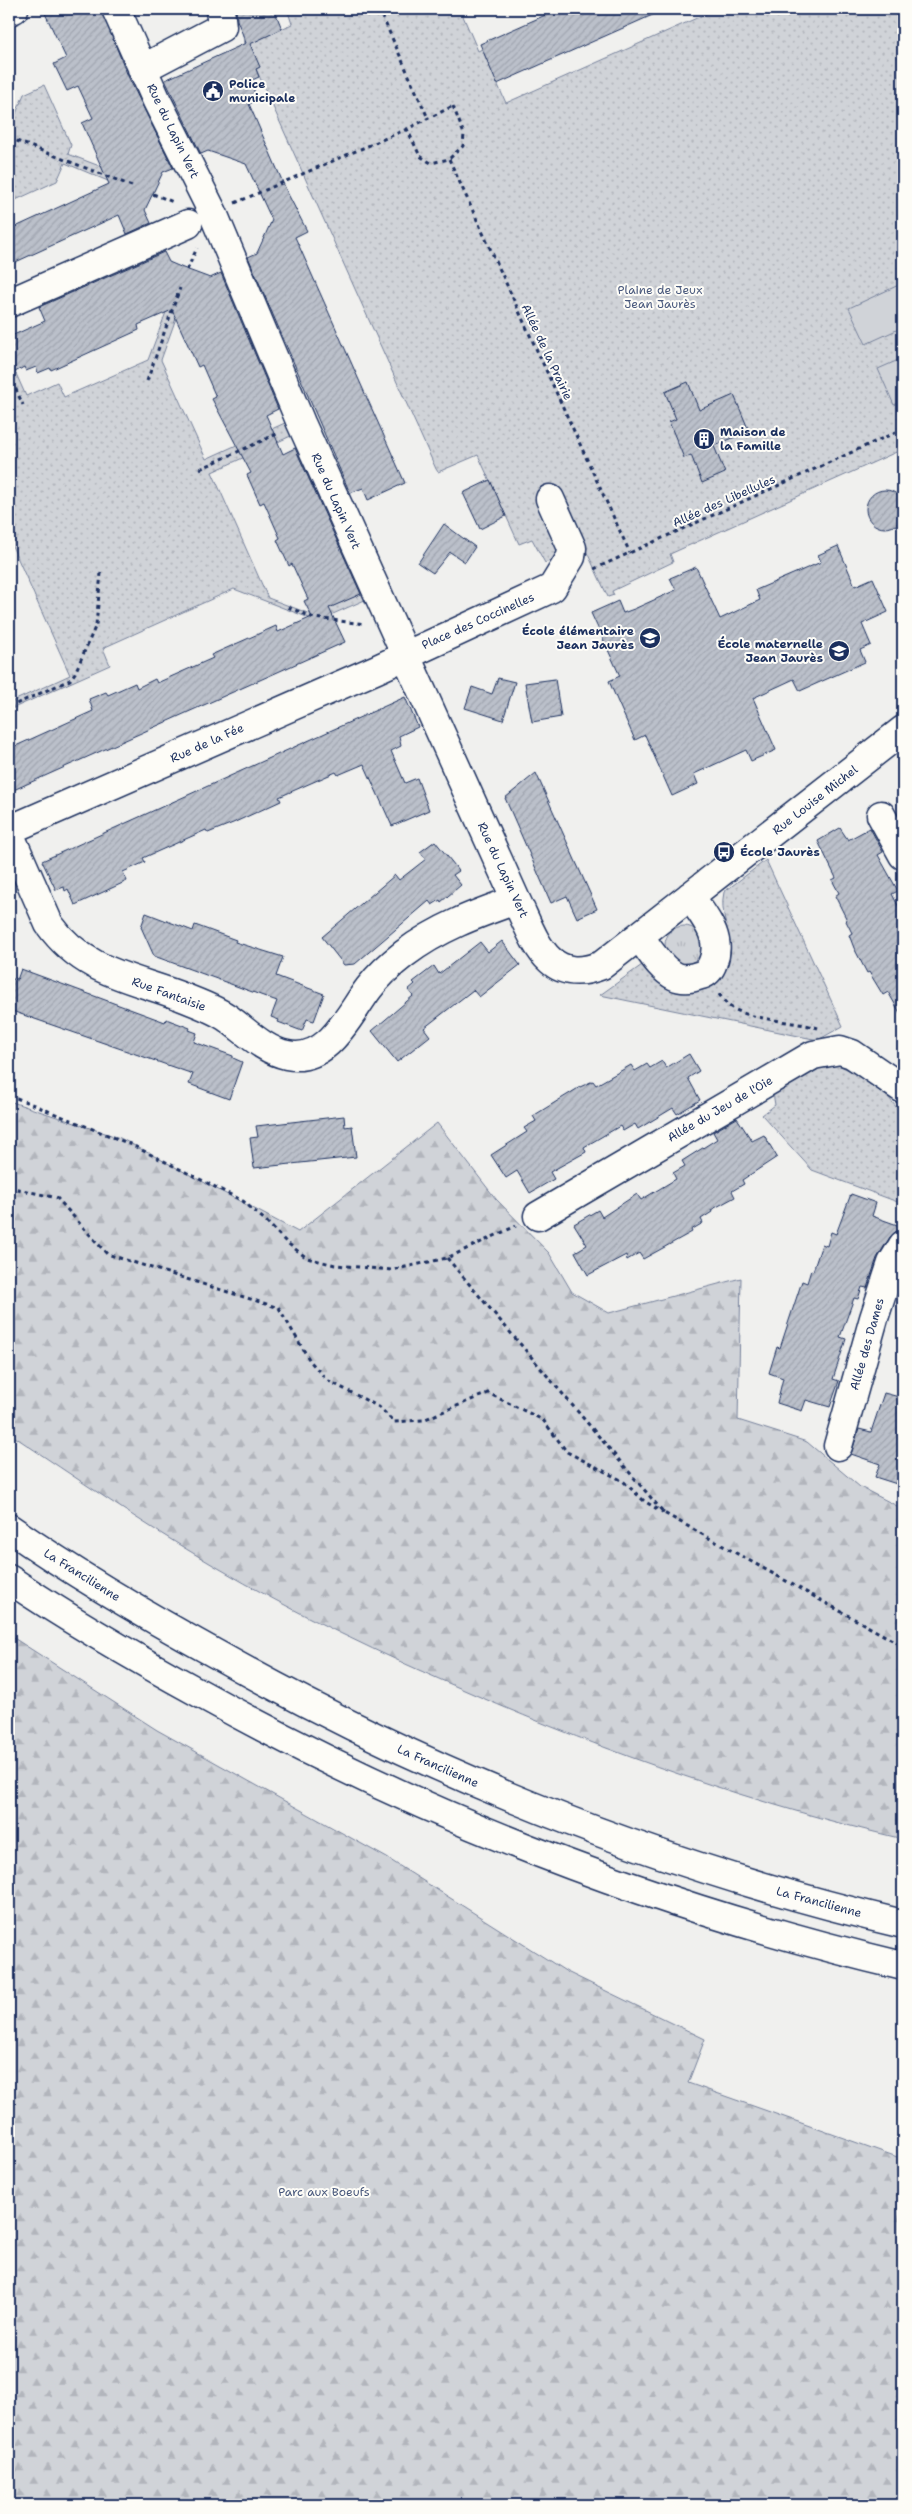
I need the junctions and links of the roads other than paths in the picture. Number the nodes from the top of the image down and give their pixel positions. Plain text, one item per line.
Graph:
1 (14, 9) edge
2 (116, 9) edge
3 (220, 9) edge
4 (9, 11) edge
5 (142, 68) junction
6 (203, 217) junction
7 (9, 303) edge
8 (550, 499) dead end
9 (405, 654) junction
10 (903, 730) edge
11 (881, 815) dead end
12 (9, 832) edge
13 (903, 855) edge
14 (690, 896) junction
15 (516, 900) junction
16 (639, 936) junction
17 (580, 971) joint
18 (903, 1089) edge
19 (538, 1216) road end
20 (903, 1245) edge
21 (838, 1446) dead end
22 (9, 1528) edge
23 (9, 1579) edge
24 (903, 1924) edge
25 (903, 1966) edge

1 - 4 main road
2 - 5 main road, Rue du Lapin Vert
3 - 5 main road
5 - 6 main road, Rue du Lapin Vert
6 - 7 main road
6 - 9 main road, Rue du Lapin Vert
8 - 9 main road, Place des Coccinelles
9 - 12 main road, Rue de la Fée
9 - 15 main road, Rue du Lapin Vert
10 - 14 main road, Rue Louise Michel
11 - 13 main road
12 - 15 main road, Rue Fantaisie
14 - 16 main road, Rue Louise Michel
14 - 16 main road
15 - 17 main road, Rue du Lapin Vert
16 - 17 main road, Rue Louise Michel
18 - 19 main road, Allée du Jeu de l'Oie
20 - 21 main road, Allée des Dames
22 - 24 main road, La Francilienne
23 - 25 main road

